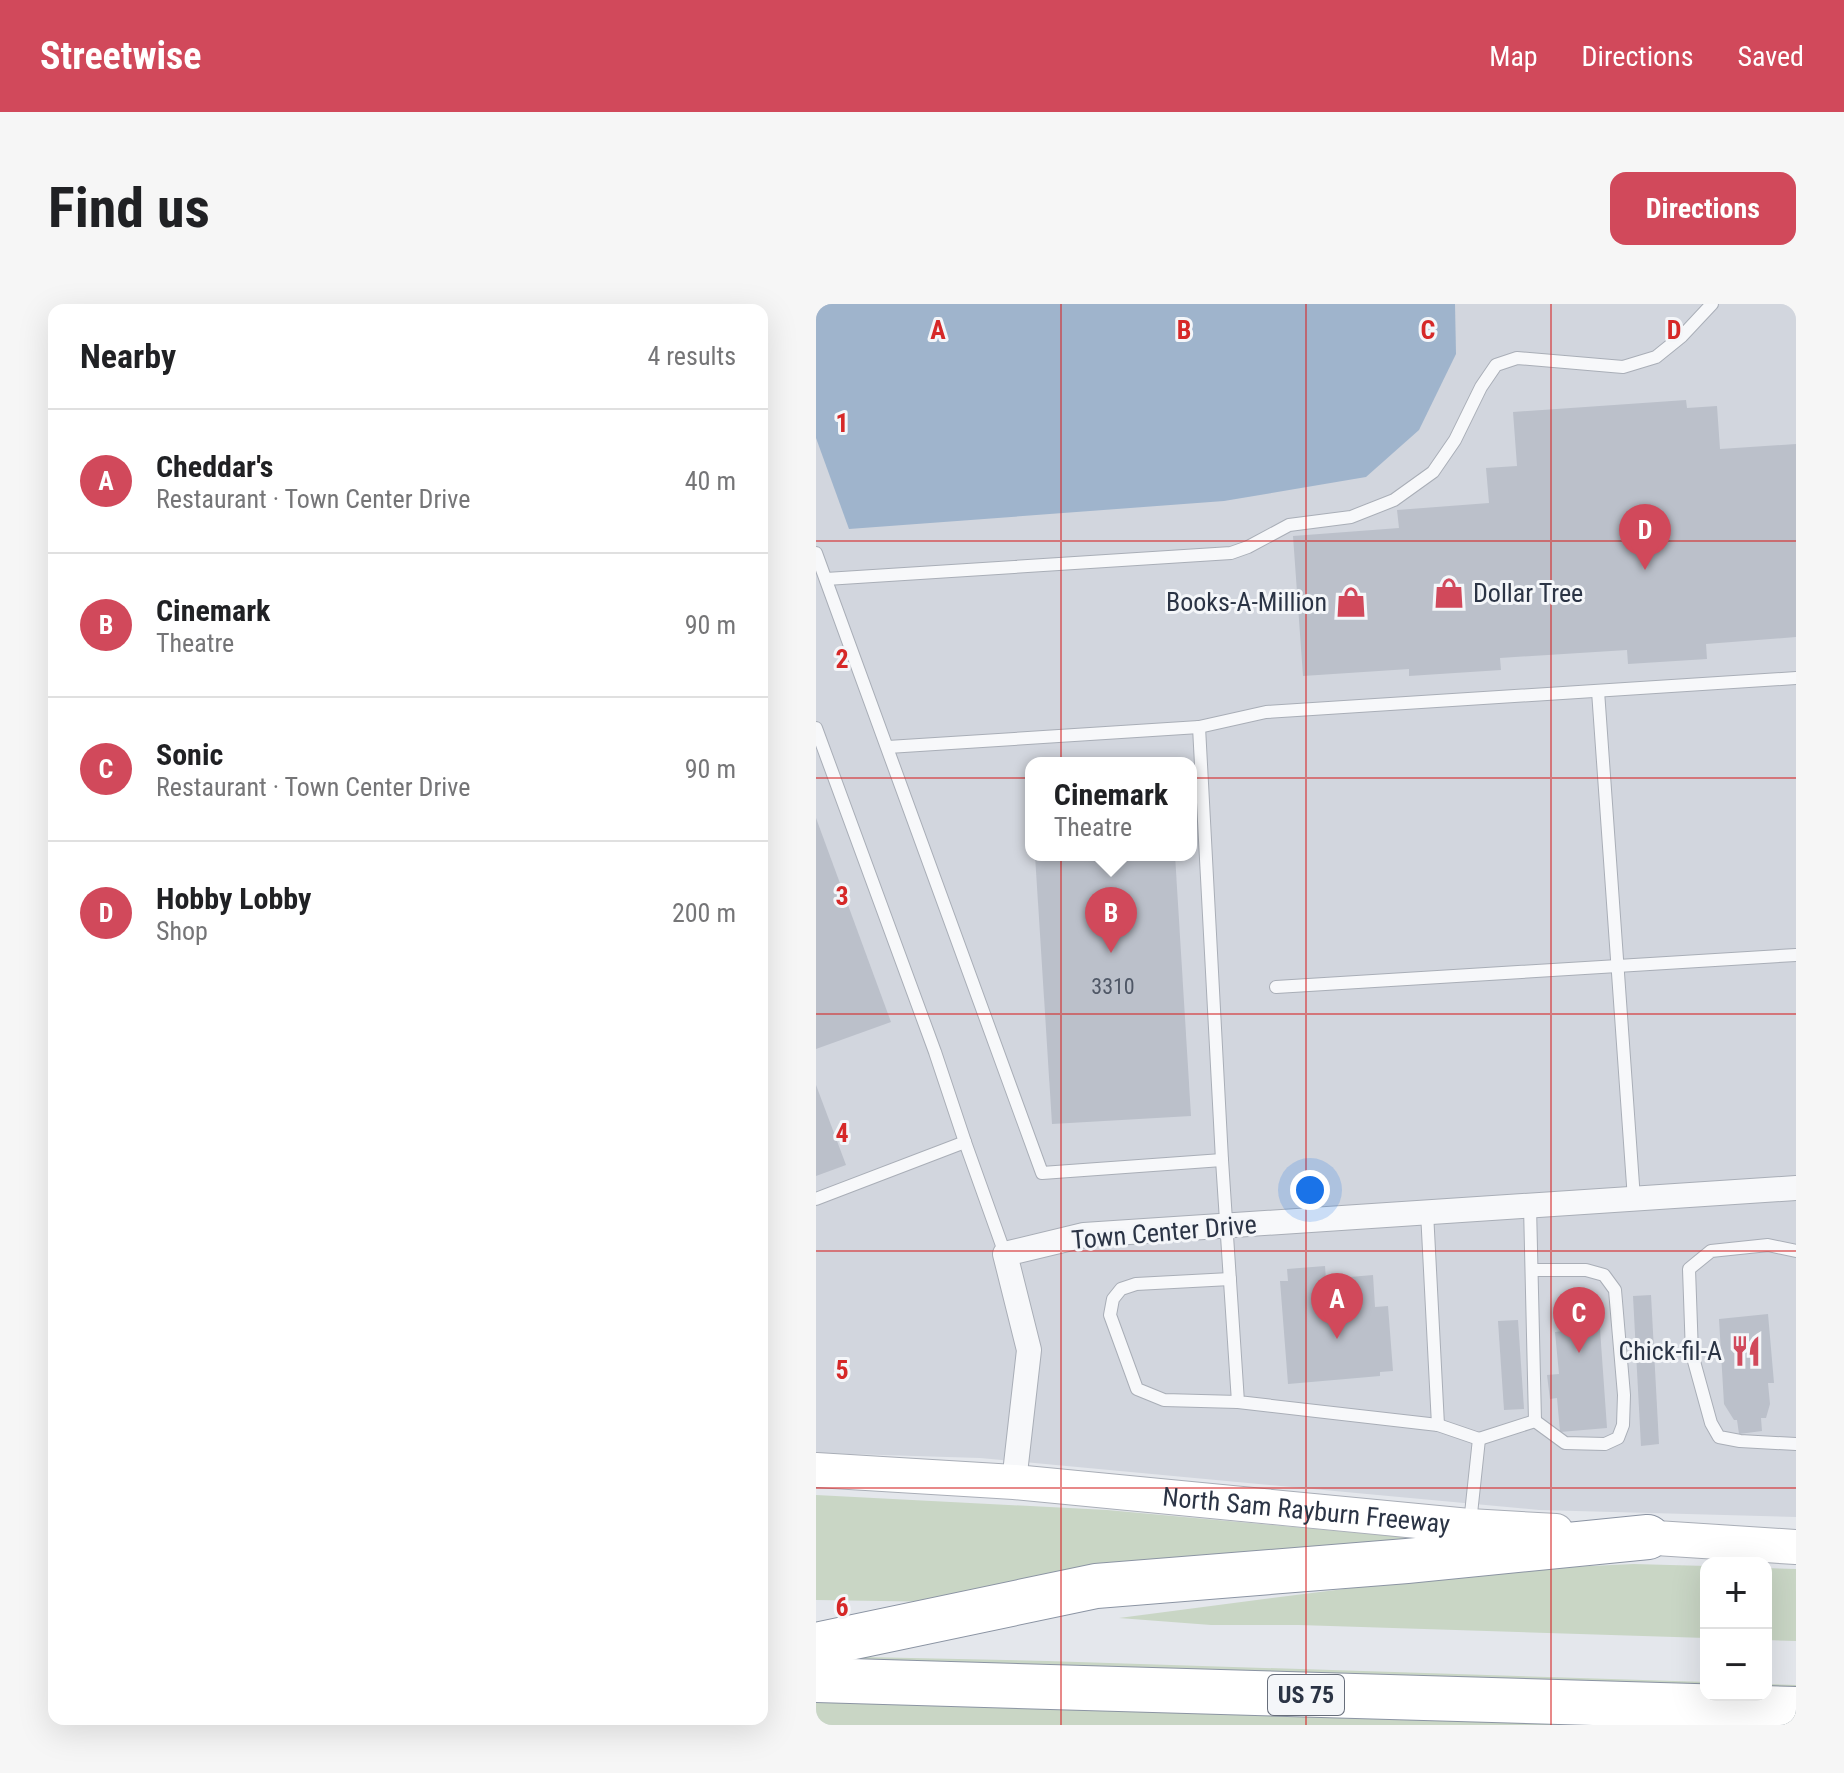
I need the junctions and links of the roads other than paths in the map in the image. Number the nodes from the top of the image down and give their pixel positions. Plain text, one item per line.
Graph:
1 (1712, 304) edge
2 (816, 553) edge
3 (826, 579) junction
4 (1796, 678) edge
5 (1598, 691) junction
6 (1199, 727) junction
7 (816, 728) edge
8 (888, 747) junction
9 (1796, 955) edge
10 (1618, 966) junction
11 (1276, 987) dead end
12 (965, 1142) junction
13 (1222, 1160) junction
14 (1796, 1188) edge
15 (816, 1199) edge
16 (1634, 1199) junction
17 (1530, 1206) junction
18 (1427, 1212) junction
19 (1226, 1225) junction
20 (1796, 1251) edge
21 (1005, 1254) junction
22 (1532, 1270) junction
23 (1230, 1279) junction
24 (1238, 1402) junction
25 (1535, 1421) junction
26 (1438, 1425) junction
27 (1479, 1439) junction
28 (1796, 1444) edge
29 (816, 1470) edge
30 (1014, 1482) junction
31 (1469, 1526) junction
32 (1648, 1537) junction
33 (1796, 1547) edge
34 (816, 1645) edge
35 (816, 1680) edge
36 (1796, 1709) edge
37 (816, 1710) edge
38 (1282, 1725) edge

1 - 3 lane
2 - 3 lane
3 - 8 lane
4 - 5 lane
5 - 6 lane
5 - 10 lane
6 - 8 lane
6 - 13 lane
7 - 12 lane
8 - 13 lane
9 - 10 lane
10 - 11 lane
10 - 16 lane
12 - 15 lane
12 - 21 lane
13 - 19 lane
14 - 16 street, Town Center Drive
16 - 17 street, Town Center Drive
17 - 18 street, Town Center Drive
17 - 22 lane
18 - 19 street, Town Center Drive
18 - 26 lane
19 - 21 street, Town Center Drive
19 - 23 lane
20 - 28 lane
21 - 30 street
22 - 25 lane
22 - 25 lane
23 - 24 lane
23 - 24 lane
24 - 26 lane
25 - 27 lane
26 - 27 lane
27 - 31 lane
29 - 30 main road, North Sam Rayburn Freeway
30 - 31 main road, North Sam Rayburn Freeway
31 - 32 main road, North Sam Rayburn Freeway
32 - 33 main road, North Sam Rayburn Freeway
32 - 34 highway
35 - 36 highway, US 75
37 - 38 highway, US 75

